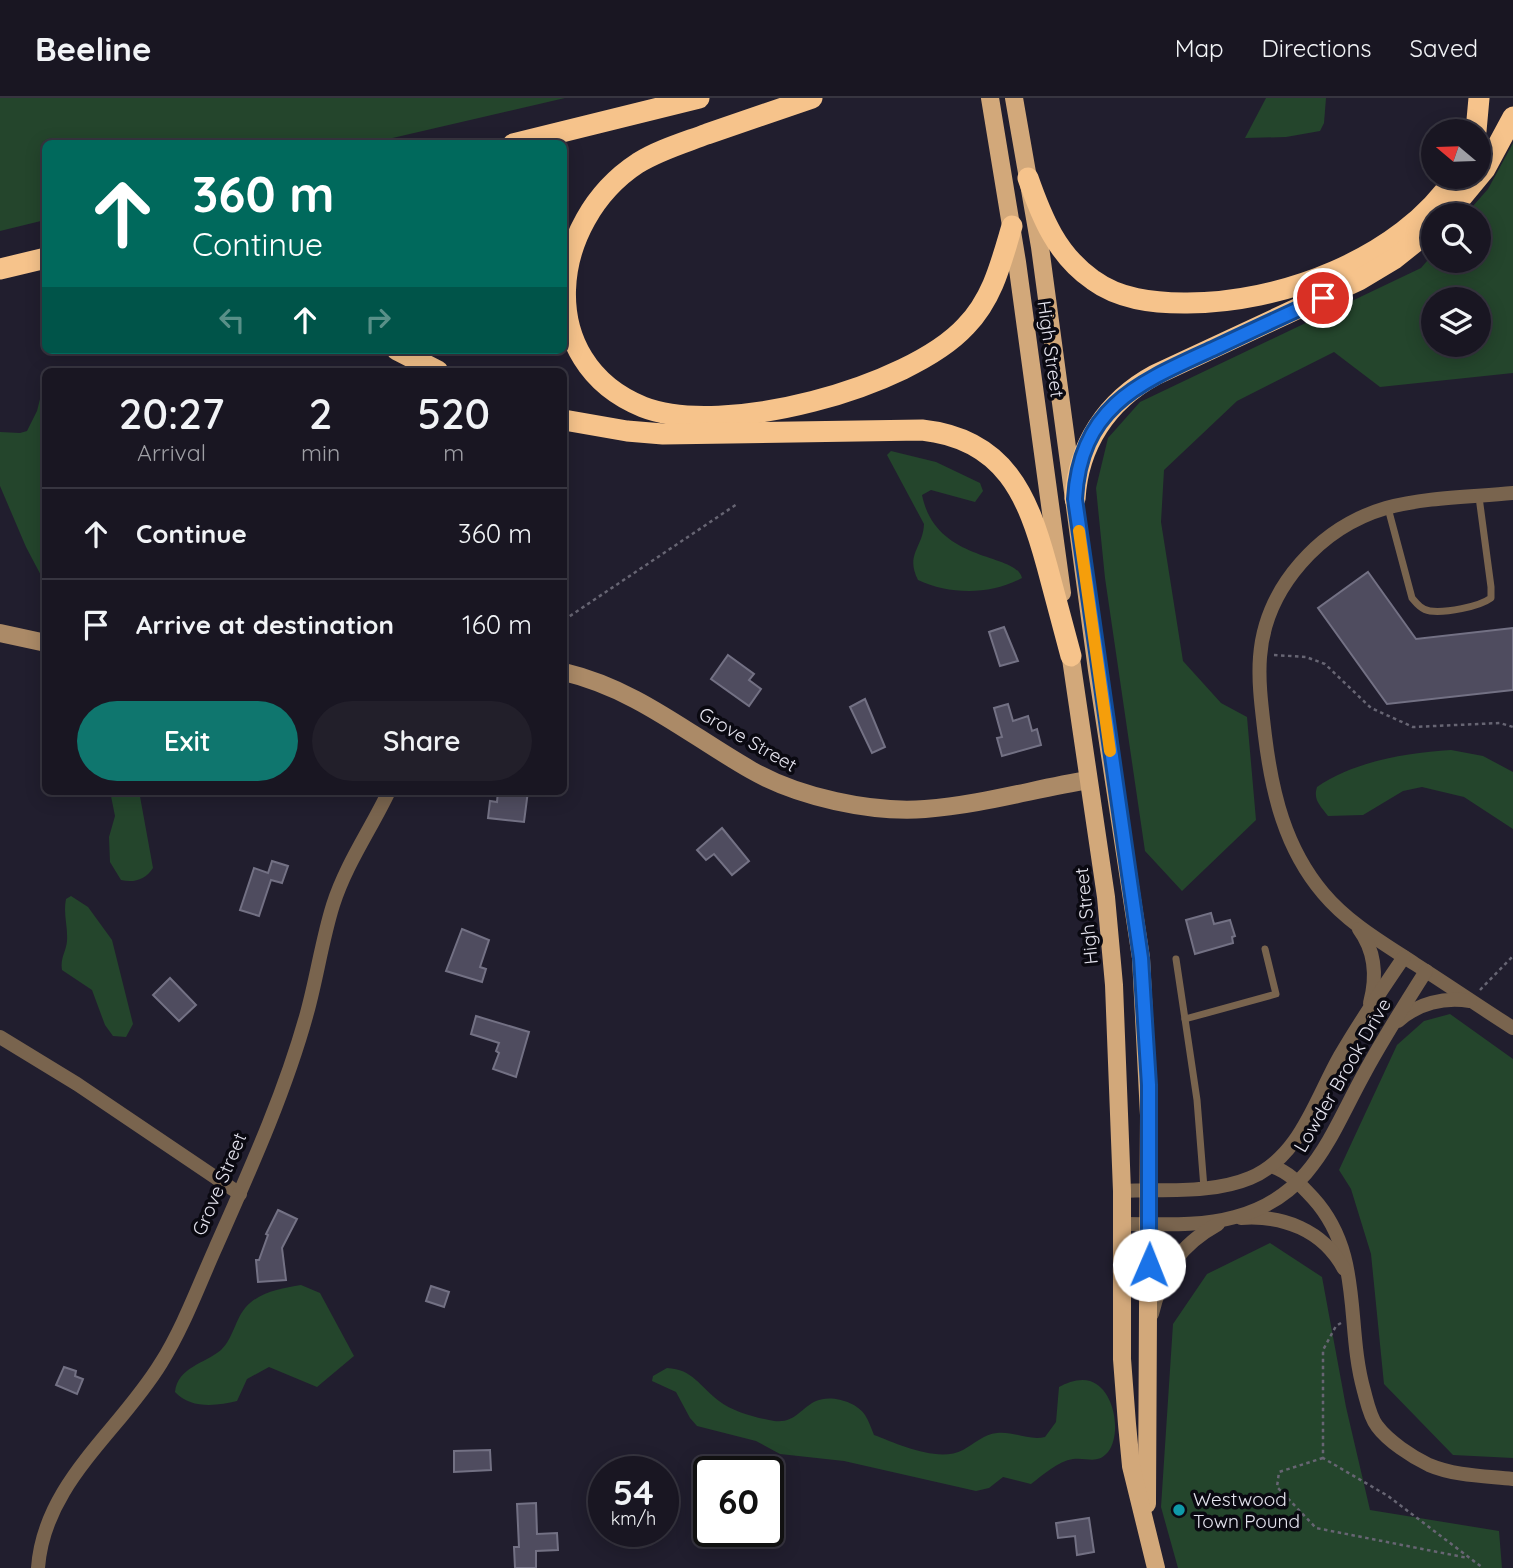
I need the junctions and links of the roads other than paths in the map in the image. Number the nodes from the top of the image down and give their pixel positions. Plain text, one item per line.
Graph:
1 (699, 98) edge
2 (812, 98) edge
3 (990, 98) edge
4 (1014, 98) edge
5 (1479, 98) edge
6 (1513, 117) edge
7 (1477, 119) edge
8 (529, 140) edge
9 (1028, 178) junction
10 (1445, 189) edge
11 (1457, 203) edge
12 (1012, 226) junction
13 (1421, 238) edge
14 (42, 259) edge
15 (0, 270) edge
16 (567, 271) edge
17 (567, 302) edge
18 (405, 354) edge
19 (432, 368) edge
20 (567, 421) edge
21 (1513, 493) edge
22 (1479, 496) junction
23 (1075, 499) junction
24 (1388, 508) junction
25 (0, 634) edge
26 (42, 642) edge
27 (1071, 656) junction
28 (567, 672) edge
29 (1088, 780) junction
30 (387, 795) edge
31 (1356, 925) junction
32 (1265, 949) dead end
33 (1404, 957) junction
34 (1177, 959) dead end
35 (1426, 971) junction
36 (1471, 1001) junction
37 (1365, 1015) junction
38 (1185, 1019) junction
39 (1513, 1028) edge
40 (1388, 1032) junction
41 (0, 1037) edge
42 (1271, 1166) junction
43 (1298, 1182) junction
44 (1204, 1188) junction
45 (1150, 1190) junction
46 (1122, 1191) junction
47 (240, 1194) junction
48 (1232, 1218) junction
49 (1123, 1224) junction
50 (1150, 1224) junction
51 (1351, 1287) junction
52 (1149, 1337) junction
53 (1513, 1479) edge
54 (1147, 1525) junction
55 (38, 1568) edge
56 (1156, 1568) edge

1 - 8 highway
2 - 16 highway
3 - 12 main road, High Street
4 - 9 main road, High Street
5 - 7 highway
6 - 11 highway
9 - 10 highway
9 - 23 main road, High Street
12 - 17 highway
12 - 27 main road, High Street
13 - 23 highway
14 - 15 highway
18 - 19 highway
20 - 27 highway
21 - 22 street
22 - 24 street
22 - 24 lane
23 - 45 main road, High Street
24 - 31 street
25 - 26 street
27 - 29 main road, High Street
28 - 29 street, Grove Street
29 - 46 main road, High Street
30 - 47 street, Grove Street
31 - 33 street
31 - 37 street
32 - 38 lane
33 - 35 street
33 - 37 street, Lowder Brook Drive
34 - 38 lane
35 - 36 street
35 - 40 street, Lowder Brook Drive
36 - 39 street
36 - 40 street
37 - 42 street, Lowder Brook Drive
38 - 44 lane
40 - 43 street, Lowder Brook Drive
41 - 47 street
42 - 43 street
42 - 44 street, Lowder Brook Drive
43 - 48 street, Lowder Brook Drive
43 - 51 street
44 - 45 street, Lowder Brook Drive
45 - 46 street, Lowder Brook Drive
45 - 50 main road, High Street
46 - 49 main road, High Street
47 - 55 street, Grove Street
48 - 50 street, Lowder Brook Drive
48 - 51 street
48 - 52 street
49 - 50 street, Lowder Brook Drive
49 - 54 main road, High Street
50 - 52 main road, High Street
51 - 53 street
52 - 54 main road, High Street
54 - 56 main road, High Street

